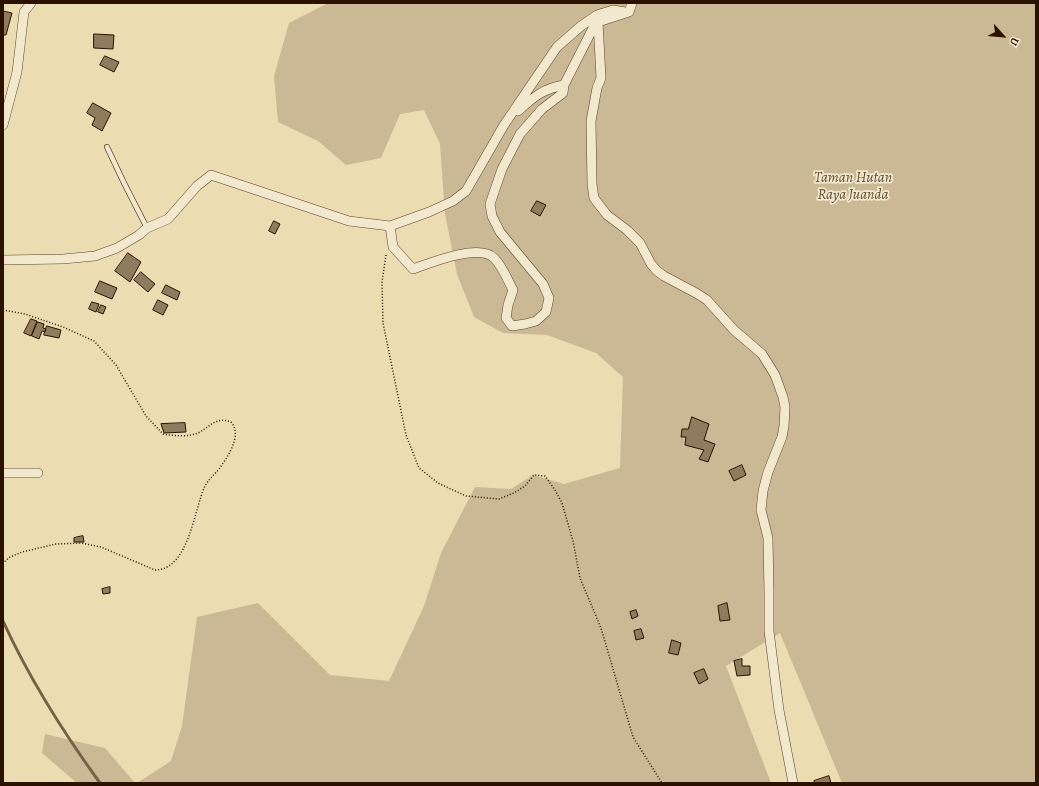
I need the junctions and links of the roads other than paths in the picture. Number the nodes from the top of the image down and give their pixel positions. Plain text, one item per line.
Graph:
1 (31, 3) edge
2 (632, 3) edge
3 (629, 12) junction
4 (598, 22) junction
5 (564, 85) junction
6 (509, 118) junction
7 (3, 125) edge
8 (107, 147) dead end
9 (390, 226) junction
10 (148, 228) junction
11 (3, 260) edge
12 (3, 473) edge
13 (38, 473) dead end
14 (793, 783) edge

1 - 7 street
2 - 3 street
3 - 4 street
3 - 6 street
4 - 5 street
4 - 14 street
5 - 6 street
5 - 9 street
6 - 9 street
8 - 10 lane
9 - 10 street
10 - 11 street
12 - 13 street

